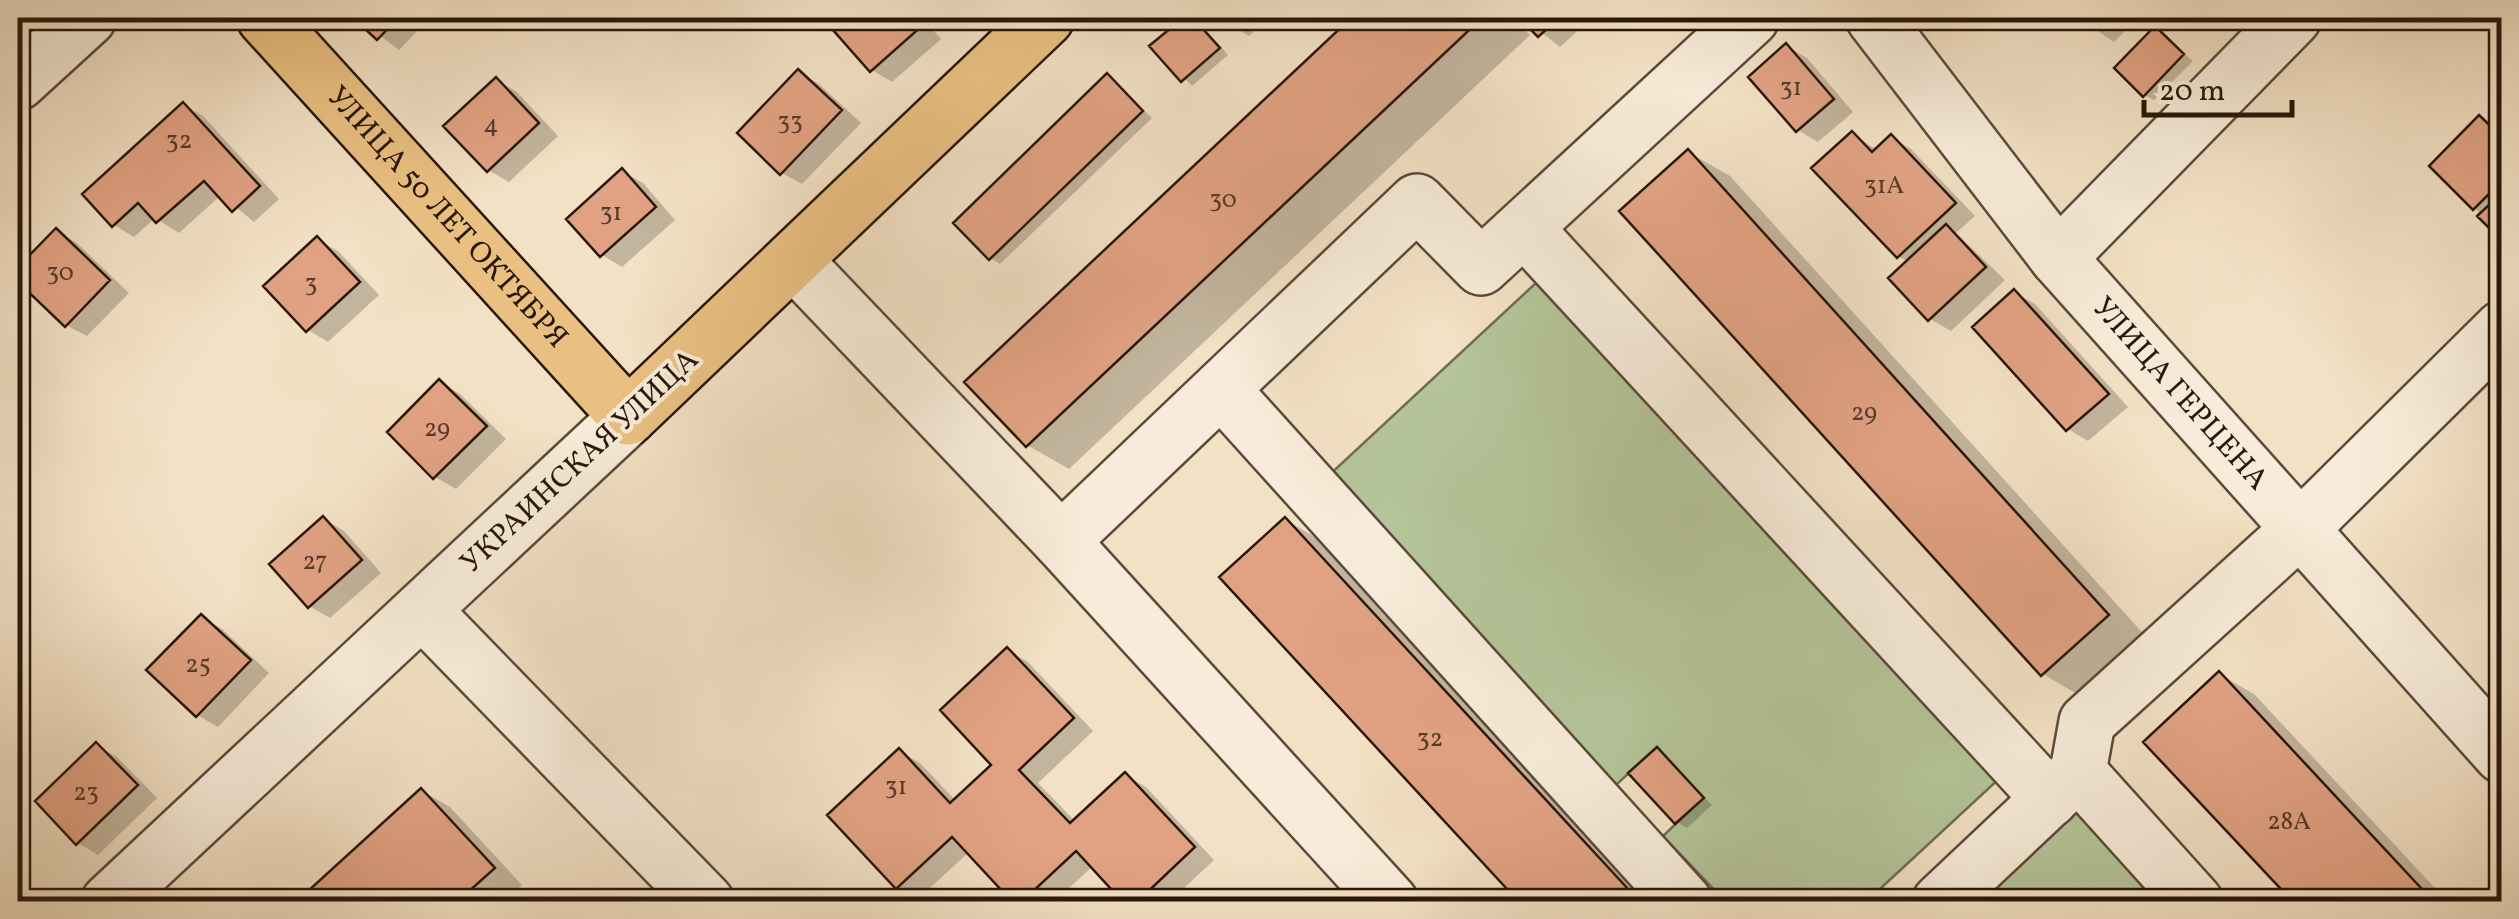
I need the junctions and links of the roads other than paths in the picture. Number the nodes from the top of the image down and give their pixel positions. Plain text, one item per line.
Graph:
1 (88, 18) edge
2 (266, 18) edge
3 (1046, 18) edge
4 (1751, 18) edge
5 (1874, 18) edge
6 (2293, 18) edge
7 (18, 82) edge
8 (1525, 229) junction
9 (2058, 258) junction
10 (794, 262) junction
11 (2502, 328) edge
12 (1221, 389) junction
13 (628, 417) junction
14 (2301, 528) junction
15 (1061, 541) junction
16 (422, 610) junction
17 (2502, 754) edge
18 (2064, 786) junction
19 (110, 902) edge
20 (706, 902) edge
21 (1390, 902) edge
22 (1684, 902) edge
23 (1940, 902) edge
24 (2196, 902) edge

1 - 7 street
2 - 13 main road, УЛИЦА 50 ЛЕТ ОКТЯБРЯ
3 - 10 main road, УКРАИНСКАЯ УЛИЦА
4 - 8 street
5 - 9 street, УЛИЦА ГЕРЦЕНА
6 - 9 street
8 - 12 street
8 - 18 street
9 - 14 street, УЛИЦА ГЕРЦЕНА
10 - 13 main road, УКРАИНСКАЯ УЛИЦА
10 - 15 street
11 - 14 street
12 - 15 street
12 - 22 street
13 - 16 street, УКРАИНСКАЯ УЛИЦА
14 - 17 street, УЛИЦА ГЕРЦЕНА
14 - 18 street
15 - 21 street
16 - 19 street, УКРАИНСКАЯ УЛИЦА
16 - 20 street
18 - 23 street
18 - 24 street

